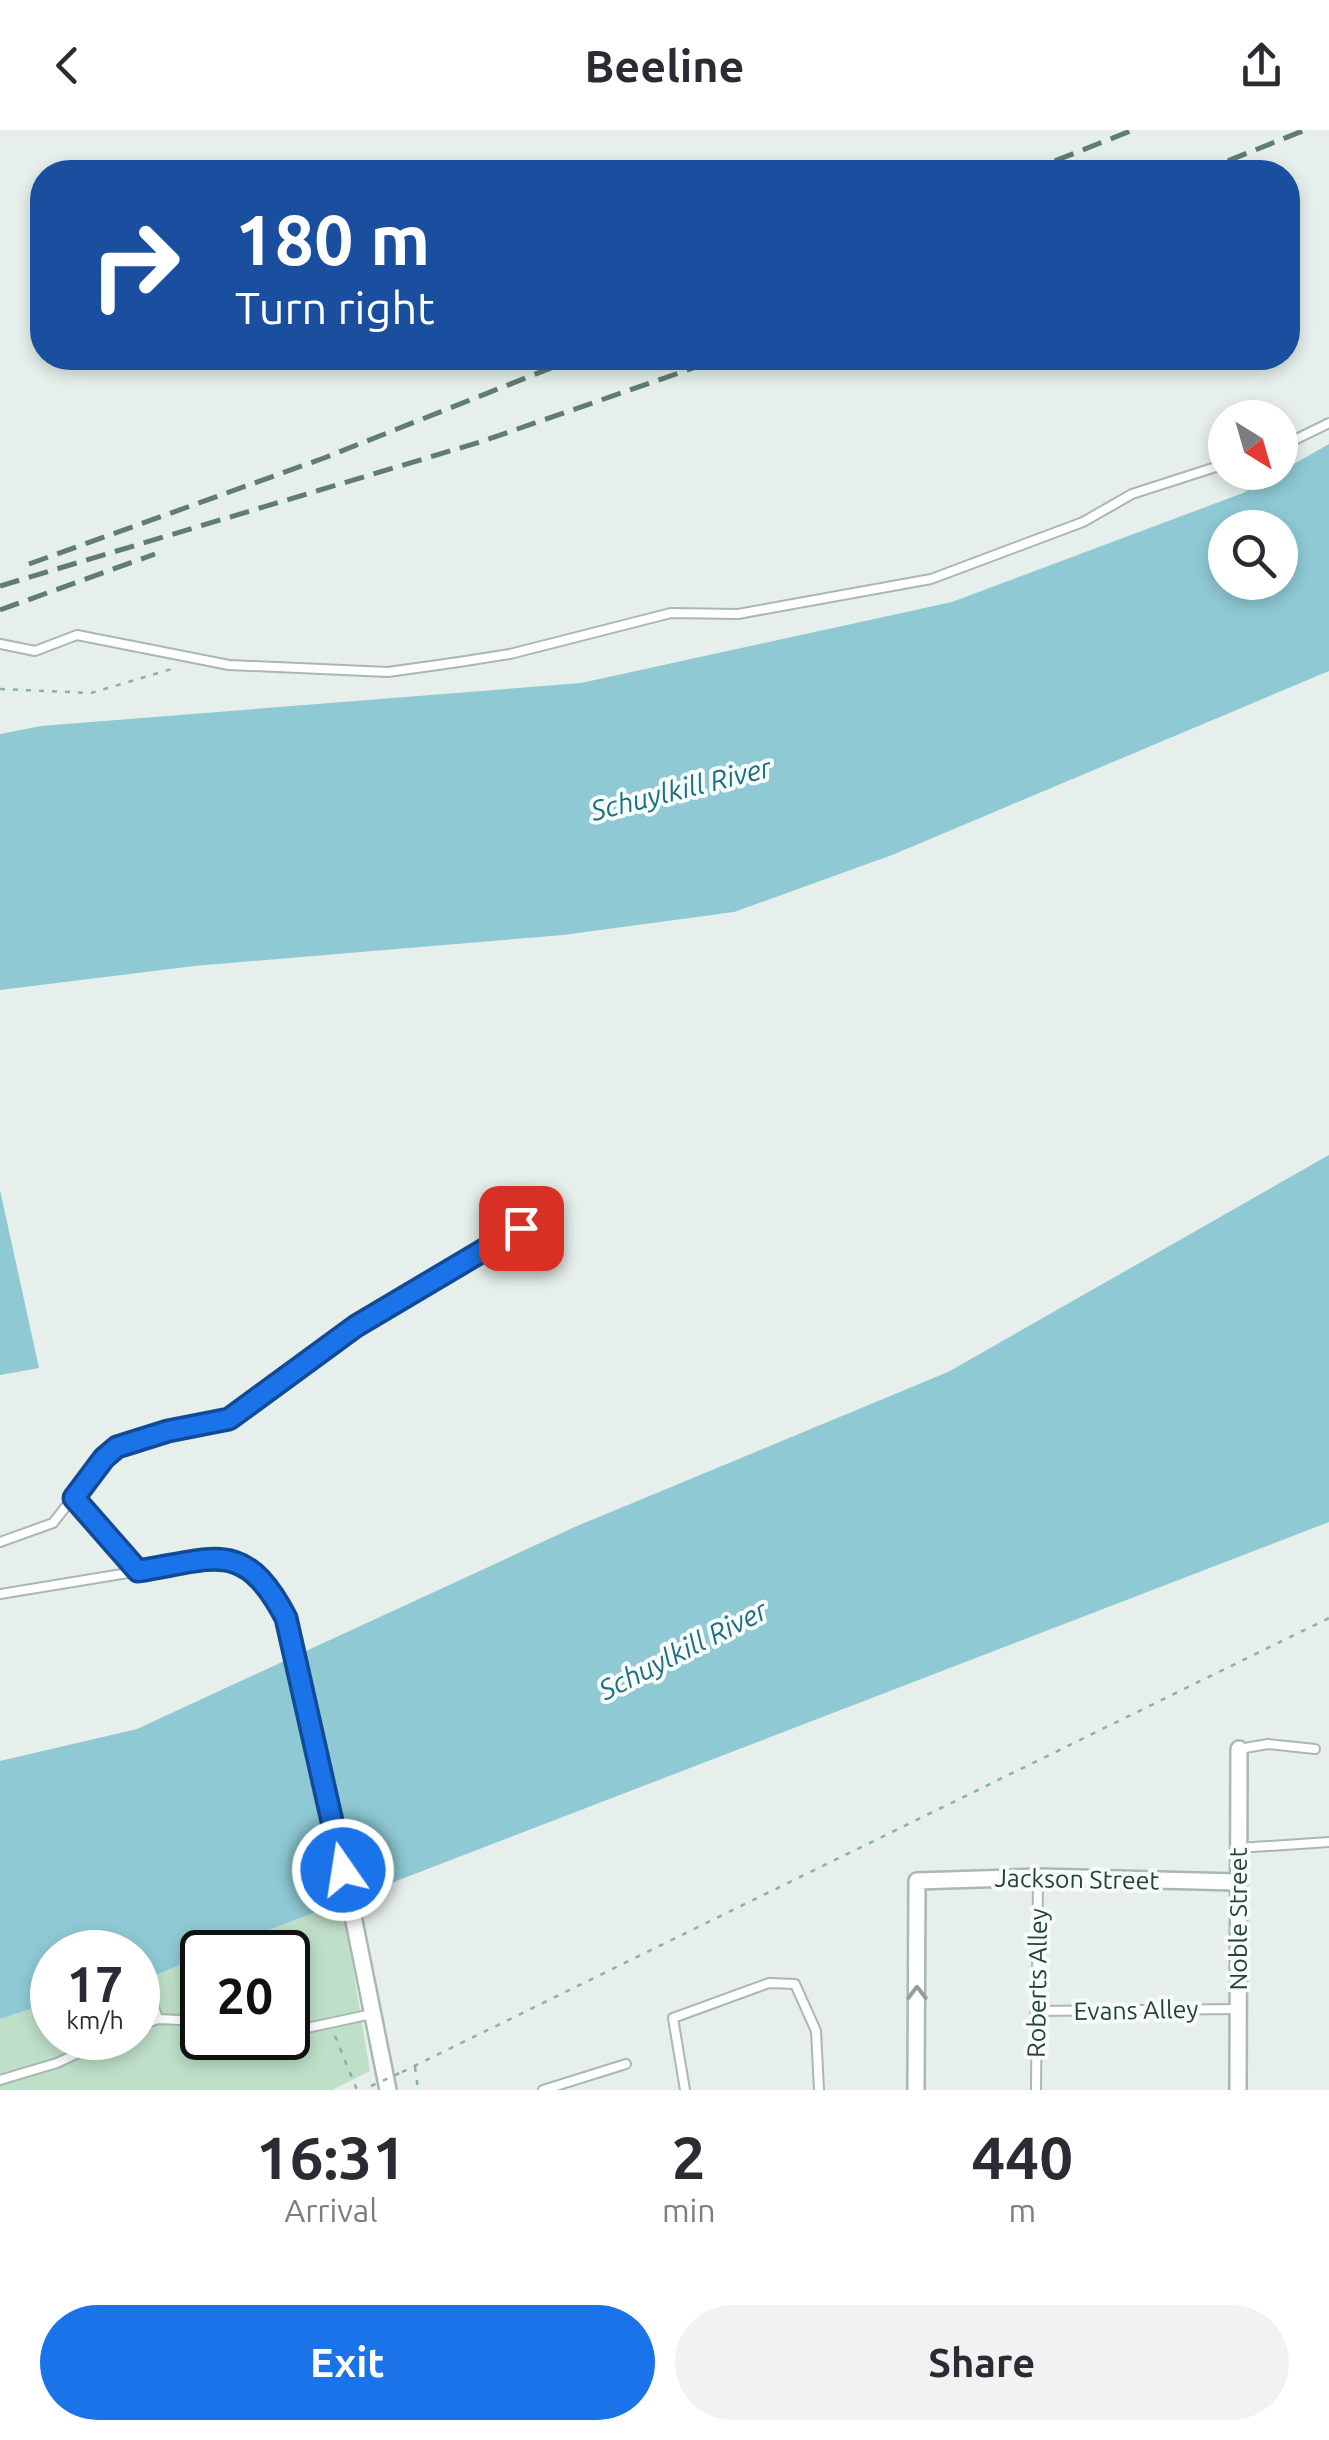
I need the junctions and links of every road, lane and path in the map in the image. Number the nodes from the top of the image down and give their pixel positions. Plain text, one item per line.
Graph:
1 (1329, 422) edge
2 (1298, 438) edge
3 (1208, 469) edge
4 (0, 644) edge
5 (203, 659) junction
6 (0, 689) edge
7 (521, 1228) dead end
8 (74, 1498) junction
9 (0, 1542) edge
10 (138, 1571) junction
11 (0, 1594) edge
12 (1329, 1618) edge
13 (1239, 1749) joint
14 (1315, 1750) dead end
15 (1329, 1842) edge
16 (1238, 1848) junction
17 (1038, 1876) junction
18 (1238, 1882) junction
19 (351, 1906) joint
20 (1238, 2009) junction
21 (1035, 2011) junction
22 (372, 2014) junction
23 (310, 2027) edge
24 (337, 2041) dead end
25 (61, 2060) edge
26 (626, 2064) dead end
27 (415, 2065) junction
28 (0, 2080) edge
29 (357, 2090) edge
30 (363, 2090) edge
31 (388, 2090) edge
32 (418, 2090) edge
33 (543, 2090) edge
34 (684, 2090) edge
35 (819, 2090) edge
36 (916, 2090) edge
37 (1036, 2090) edge
38 (1238, 2090) edge

1 - 2 lane
3 - 5 lane
4 - 5 lane
5 - 6 path
7 - 8 lane
8 - 9 lane
8 - 10 lane
10 - 11 lane
10 - 19 lane
12 - 27 path
13 - 14 lane
13 - 16 street, Noble Street
15 - 16 lane
16 - 18 street, Noble Street
17 - 18 street, Jackson Street
17 - 21 lane, Roberts Alley
36 -> 17 street, Jackson Street
18 - 20 street, Noble Street
19 - 22 street
20 - 21 lane, Evans Alley
20 - 38 street, Noble Street
21 - 37 lane, Roberts Alley
22 - 23 lane
22 - 31 street
24 - 29 path
25 - 28 lane
26 - 33 lane
27 - 30 path, bridge
27 - 32 path
34 - 35 lane

